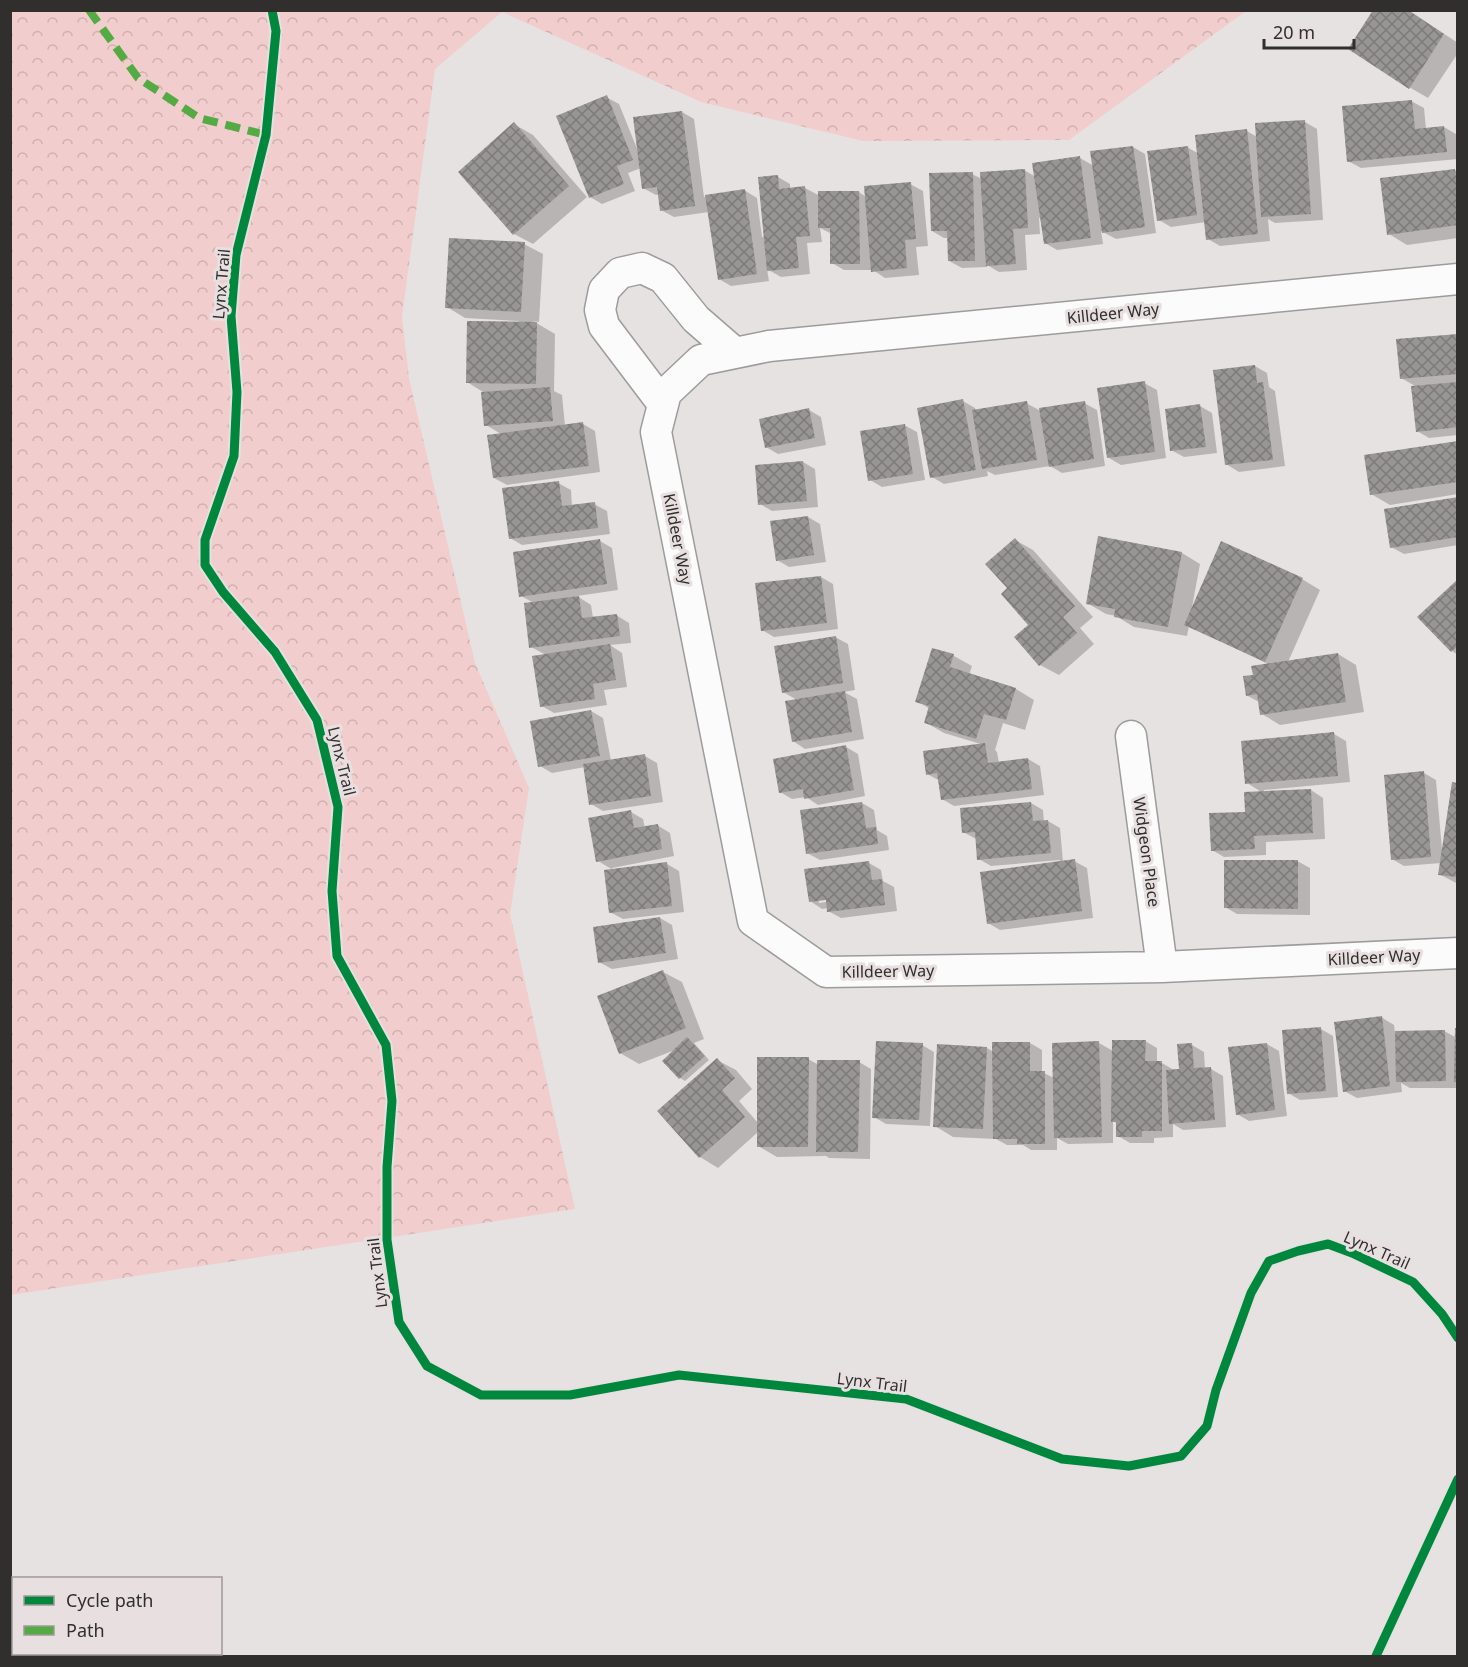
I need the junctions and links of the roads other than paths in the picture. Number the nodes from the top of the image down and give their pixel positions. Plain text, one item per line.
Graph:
1 (1458, 279) edge
2 (734, 352) junction
3 (663, 404) junction
4 (1131, 736) dead end
5 (1458, 953) edge
6 (1162, 967) junction

1 - 2 street, Killdeer Way
2 - 3 street, Killdeer Way
2 - 3 street
3 - 6 street, Killdeer Way
4 - 6 street, Widgeon Place
5 - 6 street, Killdeer Way

